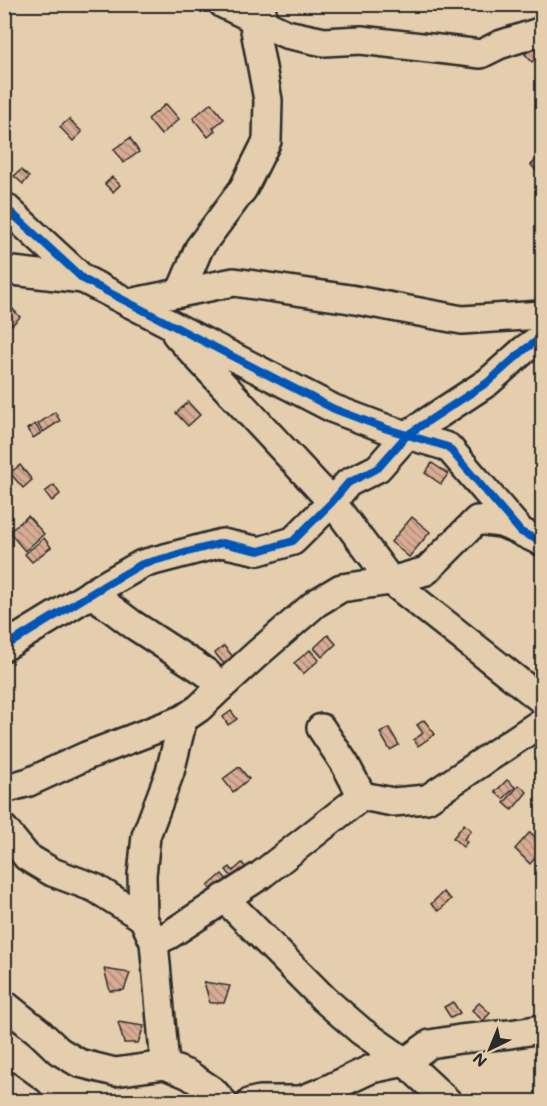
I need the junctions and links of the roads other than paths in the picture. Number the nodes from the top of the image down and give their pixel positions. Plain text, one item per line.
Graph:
1 (222, 4) edge
2 (260, 12) edge
3 (543, 31) edge
4 (4, 206) edge
5 (4, 270) edge
6 (83, 279) junction
7 (180, 292) junction
8 (129, 303) junction
9 (543, 315) edge
10 (163, 320) junction
11 (543, 337) edge
12 (407, 435) junction
13 (333, 502) junction
14 (532, 537) edge
15 (391, 581) junction
16 (91, 593) junction
17 (4, 647) edge
18 (221, 687) junction
19 (543, 700) edge
20 (183, 719) junction
21 (543, 722) edge
22 (321, 728) dead end
23 (4, 789) edge
24 (362, 796) junction
25 (4, 829) edge
26 (224, 898) junction
27 (143, 918) junction
28 (154, 942) junction
29 (4, 1004) edge
30 (543, 1029) edge
31 (405, 1062) junction
32 (165, 1065) junction
33 (4, 1084) edge
34 (353, 1090) edge
35 (280, 1100) edge
36 (29, 1101) edge
37 (223, 1101) edge
38 (251, 1101) edge
39 (448, 1101) edge

1 - 2 street
2 - 3 street
2 - 7 street
4 - 6 street
5 - 6 street
6 - 8 street
7 - 8 street
7 - 9 street
8 - 10 street
10 - 12 street
10 - 13 street
11 - 12 street
12 - 13 street
12 - 14 street
13 - 15 street
13 - 16 street
14 - 15 street
15 - 18 street
15 - 19 street
16 - 17 street
16 - 18 street
18 - 20 street
20 - 23 street
20 - 27 street
21 - 24 street
22 - 24 street
24 - 26 street
25 - 27 street
26 - 28 street
26 - 31 street
27 - 28 street
28 - 32 street
29 - 32 street
30 - 31 street
31 - 34 street
31 - 39 street
32 - 37 street
33 - 36 street
34 - 35 street
35 - 38 street

